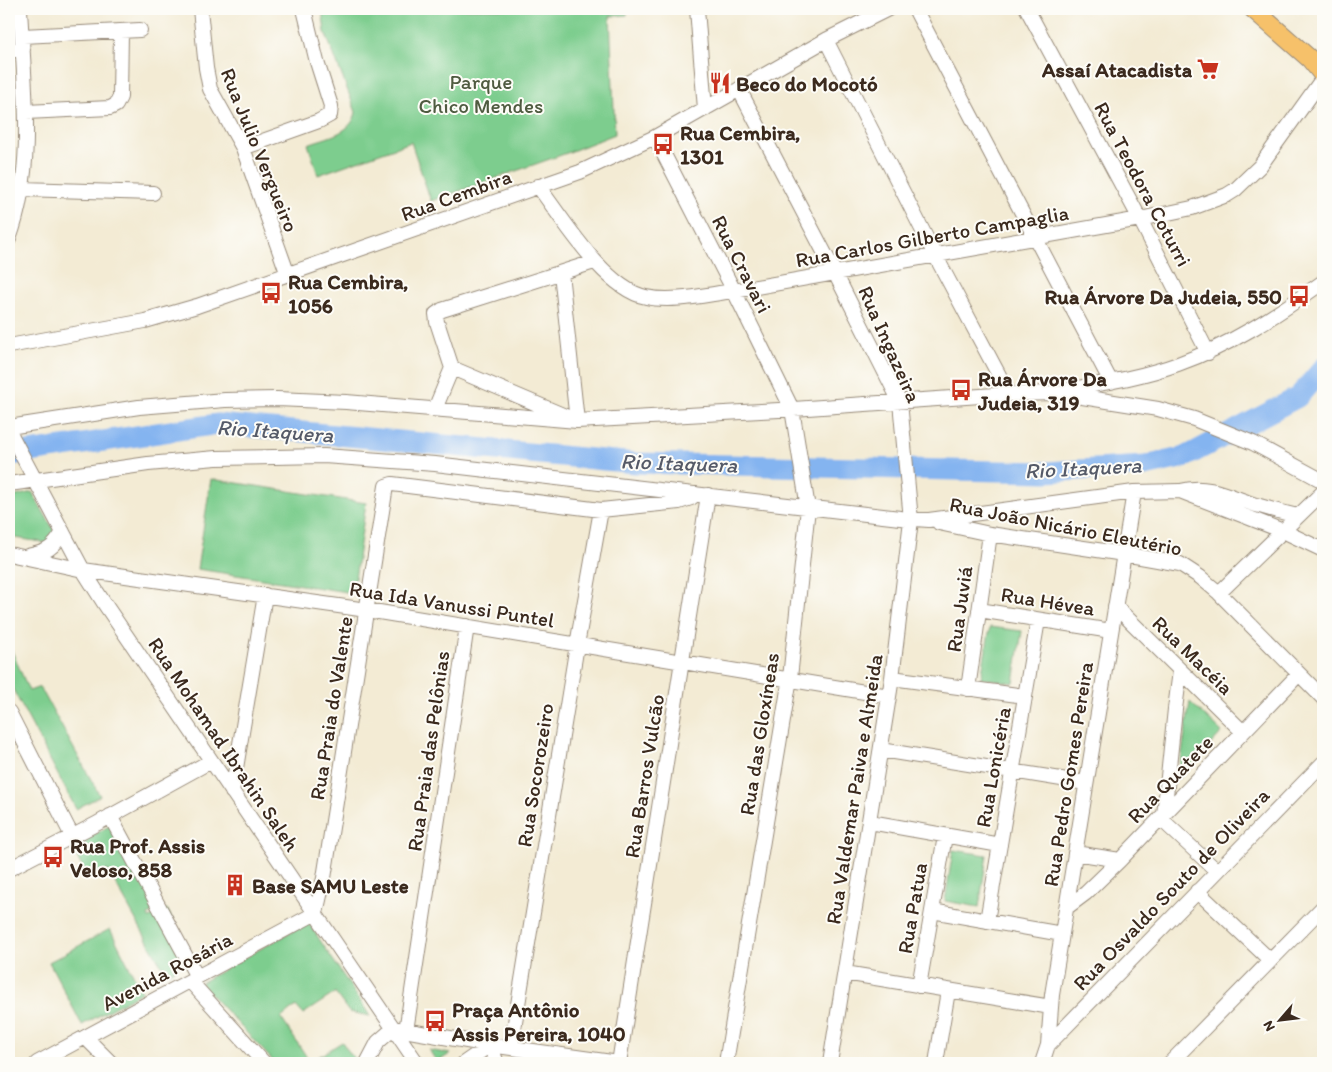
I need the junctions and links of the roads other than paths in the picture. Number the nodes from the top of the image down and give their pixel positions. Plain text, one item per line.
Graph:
1 (200, 9) edge
2 (304, 9) edge
3 (697, 9) edge
4 (888, 9) edge
5 (915, 9) edge
6 (1027, 9) edge
7 (1253, 9) edge
8 (16, 12) edge
9 (140, 30) dead end
10 (121, 31) junction
11 (826, 40) junction
12 (23, 43) junction
13 (9, 50) edge
14 (1317, 61) edge
15 (1323, 76) edge
16 (739, 89) junction
17 (704, 109) junction
18 (26, 112) junction
19 (655, 137) junction
20 (243, 148) junction
21 (538, 186) junction
22 (22, 190) junction
23 (153, 194) dead end
24 (13, 208) edge
25 (1140, 219) junction
26 (1036, 238) junction
27 (9, 239) edge
28 (936, 255) junction
29 (594, 262) junction
30 (561, 273) junction
31 (835, 273) junction
32 (288, 275) junction
33 (1323, 282) edge
34 (734, 291) junction
35 (9, 346) edge
36 (1208, 352) junction
37 (452, 368) junction
38 (1111, 382) junction
39 (1056, 392) junction
40 (1009, 394) junction
41 (900, 402) junction
42 (435, 409) junction
43 (794, 416) junction
44 (577, 421) junction
45 (10, 431) edge
46 (34, 478) junction
47 (1323, 481) edge
48 (9, 484) edge
49 (1180, 491) junction
50 (1134, 492) junction
51 (1323, 492) edge
52 (702, 494) junction
53 (808, 508) junction
54 (601, 510) junction
55 (1298, 516) junction
56 (911, 520) junction
57 (929, 520) junction
58 (63, 532) junction
59 (1283, 532) junction
60 (990, 534) junction
61 (1323, 550) edge
62 (1124, 554) junction
63 (14, 556) edge
64 (83, 570) junction
65 (1219, 593) junction
66 (265, 594) junction
67 (1115, 606) junction
68 (367, 610) junction
69 (979, 610) junction
70 (1038, 620) junction
71 (467, 626) junction
72 (1111, 631) junction
73 (577, 645) junction
74 (682, 662) junction
75 (1180, 671) junction
76 (1299, 674) junction
77 (790, 678) junction
78 (892, 678) junction
79 (968, 689) junction
80 (889, 696) junction
81 (1025, 696) junction
82 (1323, 698) edge
83 (9, 712) edge
84 (1243, 732) junction
85 (881, 750) junction
86 (211, 761) junction
87 (1323, 762) edge
88 (1012, 772) junction
89 (1086, 783) junction
90 (232, 792) junction
91 (110, 816) junction
92 (1162, 816) junction
93 (870, 822) junction
94 (72, 836) junction
95 (945, 836) junction
96 (1000, 844) junction
97 (1075, 853) junction
98 (1120, 860) junction
99 (9, 869) edge
100 (1217, 871) junction
101 (1196, 891) junction
102 (1323, 907) edge
103 (1066, 908) junction
104 (932, 911) junction
105 (316, 913) junction
106 (987, 921) junction
107 (1062, 934) junction
108 (1270, 960) junction
109 (846, 973) junction
110 (194, 979) junction
111 (919, 986) junction
112 (948, 991) junction
113 (1051, 1007) junction
114 (400, 1029) junction
115 (86, 1038) junction
116 (1048, 1044) junction
117 (490, 1045) junction
118 (511, 1047) junction
119 (37, 1063) edge
120 (111, 1063) edge
121 (264, 1063) edge
122 (367, 1063) edge
123 (417, 1063) edge
124 (464, 1063) edge
125 (497, 1063) edge
126 (619, 1063) edge
127 (726, 1063) edge
128 (830, 1063) edge
129 (936, 1063) edge
130 (1042, 1063) edge
131 (1170, 1063) edge

1 - 20 street, Rua Julio Vergueiro
2 - 20 street
3 - 17 street
4 - 11 street, Rua Cembira
5 - 26 street
6 - 25 street, Rua Teodora Coturri
7 - 14 main road
8 - 12 street
9 - 10 street
10 - 12 street
10 - 18 street
11 - 16 street, Rua Cembira
11 - 28 street
12 - 13 street
12 - 18 street
14 - 15 main road
15 - 25 street, Rua Carlos Gilberto Campaglia
16 - 17 street, Rua Cembira
16 - 31 street, Rua Ingazeira
17 - 19 street, Rua Cembira
18 - 22 street
19 - 21 street, Rua Cembira
19 - 34 street, Rua Cravari
20 - 32 street, Rua Julio Vergueiro
21 - 29 street, Rua Carlos Gilberto Campaglia
21 - 32 street, Rua Cembira
22 - 23 street
22 - 24 street
24 - 27 street
25 - 26 street, Rua Carlos Gilberto Campaglia
25 - 36 street, Rua Teodora Coturri
26 - 28 street, Rua Carlos Gilberto Campaglia
26 - 38 street
28 - 31 street, Rua Carlos Gilberto Campaglia
28 - 40 street
29 - 30 street
29 - 34 street, Rua Carlos Gilberto Campaglia
30 - 37 street
30 - 44 street
31 - 34 street, Rua Carlos Gilberto Campaglia
31 - 41 street, Rua Ingazeira
32 - 35 street, Rua Cembira
33 - 36 street
34 - 43 street, Rua Cravari
36 - 38 street
37 - 42 street
37 - 44 street
38 - 39 street
39 - 40 street
39 - 47 street
40 - 41 street
41 - 43 street
41 - 56 street, Rua Ingazeira
42 - 44 street
42 - 45 street
43 - 44 street
43 - 53 street, Rua das Gloxíneas
45 - 46 street, Rua Mohamad Ibrahin Saleh
46 - 48 street
46 - 52 street
46 - 58 street, Rua Mohamad Ibrahin Saleh
49 - 50 street
49 - 55 street
49 - 59 street
50 - 57 street
50 - 62 street, Rua Pedro Gomes Pereira
51 - 55 street
52 - 53 street
52 - 54 street
52 - 74 street, Rua Barros Vulcão
53 - 56 street
53 - 77 street, Rua das Gloxíneas
54 - 68 street, Rua Praia do Valente
54 - 73 street, Rua Socorozeiro
55 - 59 street
56 - 57 street
56 - 78 street, Rua Valdemar Paiva e Almeida
57 - 60 street, Rua João Nicário Eleutério
58 - 63 street
58 - 64 street, Rua Mohamad Ibrahin Saleh
59 - 61 street
59 - 65 street
60 - 62 street, Rua João Nicário Eleutério
60 - 69 street, Rua Juviá
62 - 65 street, Rua João Nicário Eleutério
62 - 67 street, Rua Pedro Gomes Pereira
63 - 64 street, Rua Ida Vanussi Puntel
64 - 66 street, Rua Ida Vanussi Puntel
64 - 86 street, Rua Mohamad Ibrahin Saleh
65 - 76 street, Rua João Nicário Eleutério
66 - 68 street, Rua Ida Vanussi Puntel
66 - 90 street
67 - 72 street, Rua Pedro Gomes Pereira
67 - 75 street, Rua Macéia
68 - 71 street, Rua Ida Vanussi Puntel
68 - 105 street, Rua Praia do Valente
69 - 70 street, Rua Hévea
69 - 79 street, Rua Juviá
70 - 72 street, Rua Hévea
70 - 81 street, Rua Lonicéria
71 - 73 street, Rua Ida Vanussi Puntel
71 - 114 street, Rua Praia das Pelônias
72 - 89 street, Rua Pedro Gomes Pereira
73 - 74 street, Rua Ida Vanussi Puntel
73 - 118 street, Rua Socorozeiro
74 - 77 street, Rua Ida Vanussi Puntel
74 - 126 street, Rua Barros Vulcão
75 - 84 street, Rua Macéia
75 - 92 street
76 - 82 street, Rua João Nicário Eleutério
76 - 84 street, Rua Quatete
77 - 80 street, Rua Ida Vanussi Puntel
77 - 127 street, Rua das Gloxíneas
78 - 79 street
78 - 80 street, Rua Valdemar Paiva e Almeida
79 - 81 street
80 - 85 street, Rua Valdemar Paiva e Almeida
81 - 88 street, Rua Lonicéria
83 - 94 street
84 - 92 street, Rua Quatete
85 - 88 street
85 - 93 street, Rua Valdemar Paiva e Almeida
86 - 90 street, Rua Mohamad Ibrahin Saleh
86 - 91 street
87 - 100 street, Rua Osvaldo Souto de Oliveira
88 - 89 street
88 - 96 street, Rua Lonicéria
89 - 97 street, Rua Pedro Gomes Pereira
90 - 105 street, Rua Mohamad Ibrahin Saleh
91 - 94 street
91 - 110 street
92 - 98 street, Rua Quatete
92 - 100 street
93 - 95 street
93 - 109 street, Rua Valdemar Paiva e Almeida
94 - 99 street
95 - 96 street
95 - 104 street, Rua Patua
96 - 106 street, Rua Lonicéria
97 - 98 street
97 - 103 street, Rua Pedro Gomes Pereira
98 - 103 street, Rua Quatete
100 - 101 street, Rua Osvaldo Souto de Oliveira
101 - 108 street
101 - 116 street, Rua Osvaldo Souto de Oliveira
102 - 108 street
103 - 107 street, Rua Pedro Gomes Pereira
104 - 106 street
104 - 111 street, Rua Patua
105 - 110 street, Avenida Rosária
105 - 114 street, Rua Mohamad Ibrahin Saleh
106 - 107 street
107 - 113 street, Rua Pedro Gomes Pereira
108 - 131 street
109 - 111 street
109 - 128 street, Rua Valdemar Paiva e Almeida
110 - 115 street, Avenida Rosária
110 - 121 street
111 - 112 street
112 - 113 street
112 - 129 street
113 - 116 street, Rua Pedro Gomes Pereira
114 - 117 street
114 - 122 street
114 - 123 street, Rua Mohamad Ibrahin Saleh
115 - 119 street, Avenida Rosária
115 - 120 street
116 - 130 street, Rua Pedro Gomes Pereira
117 - 118 street
117 - 124 street
117 - 125 street
118 - 126 street

